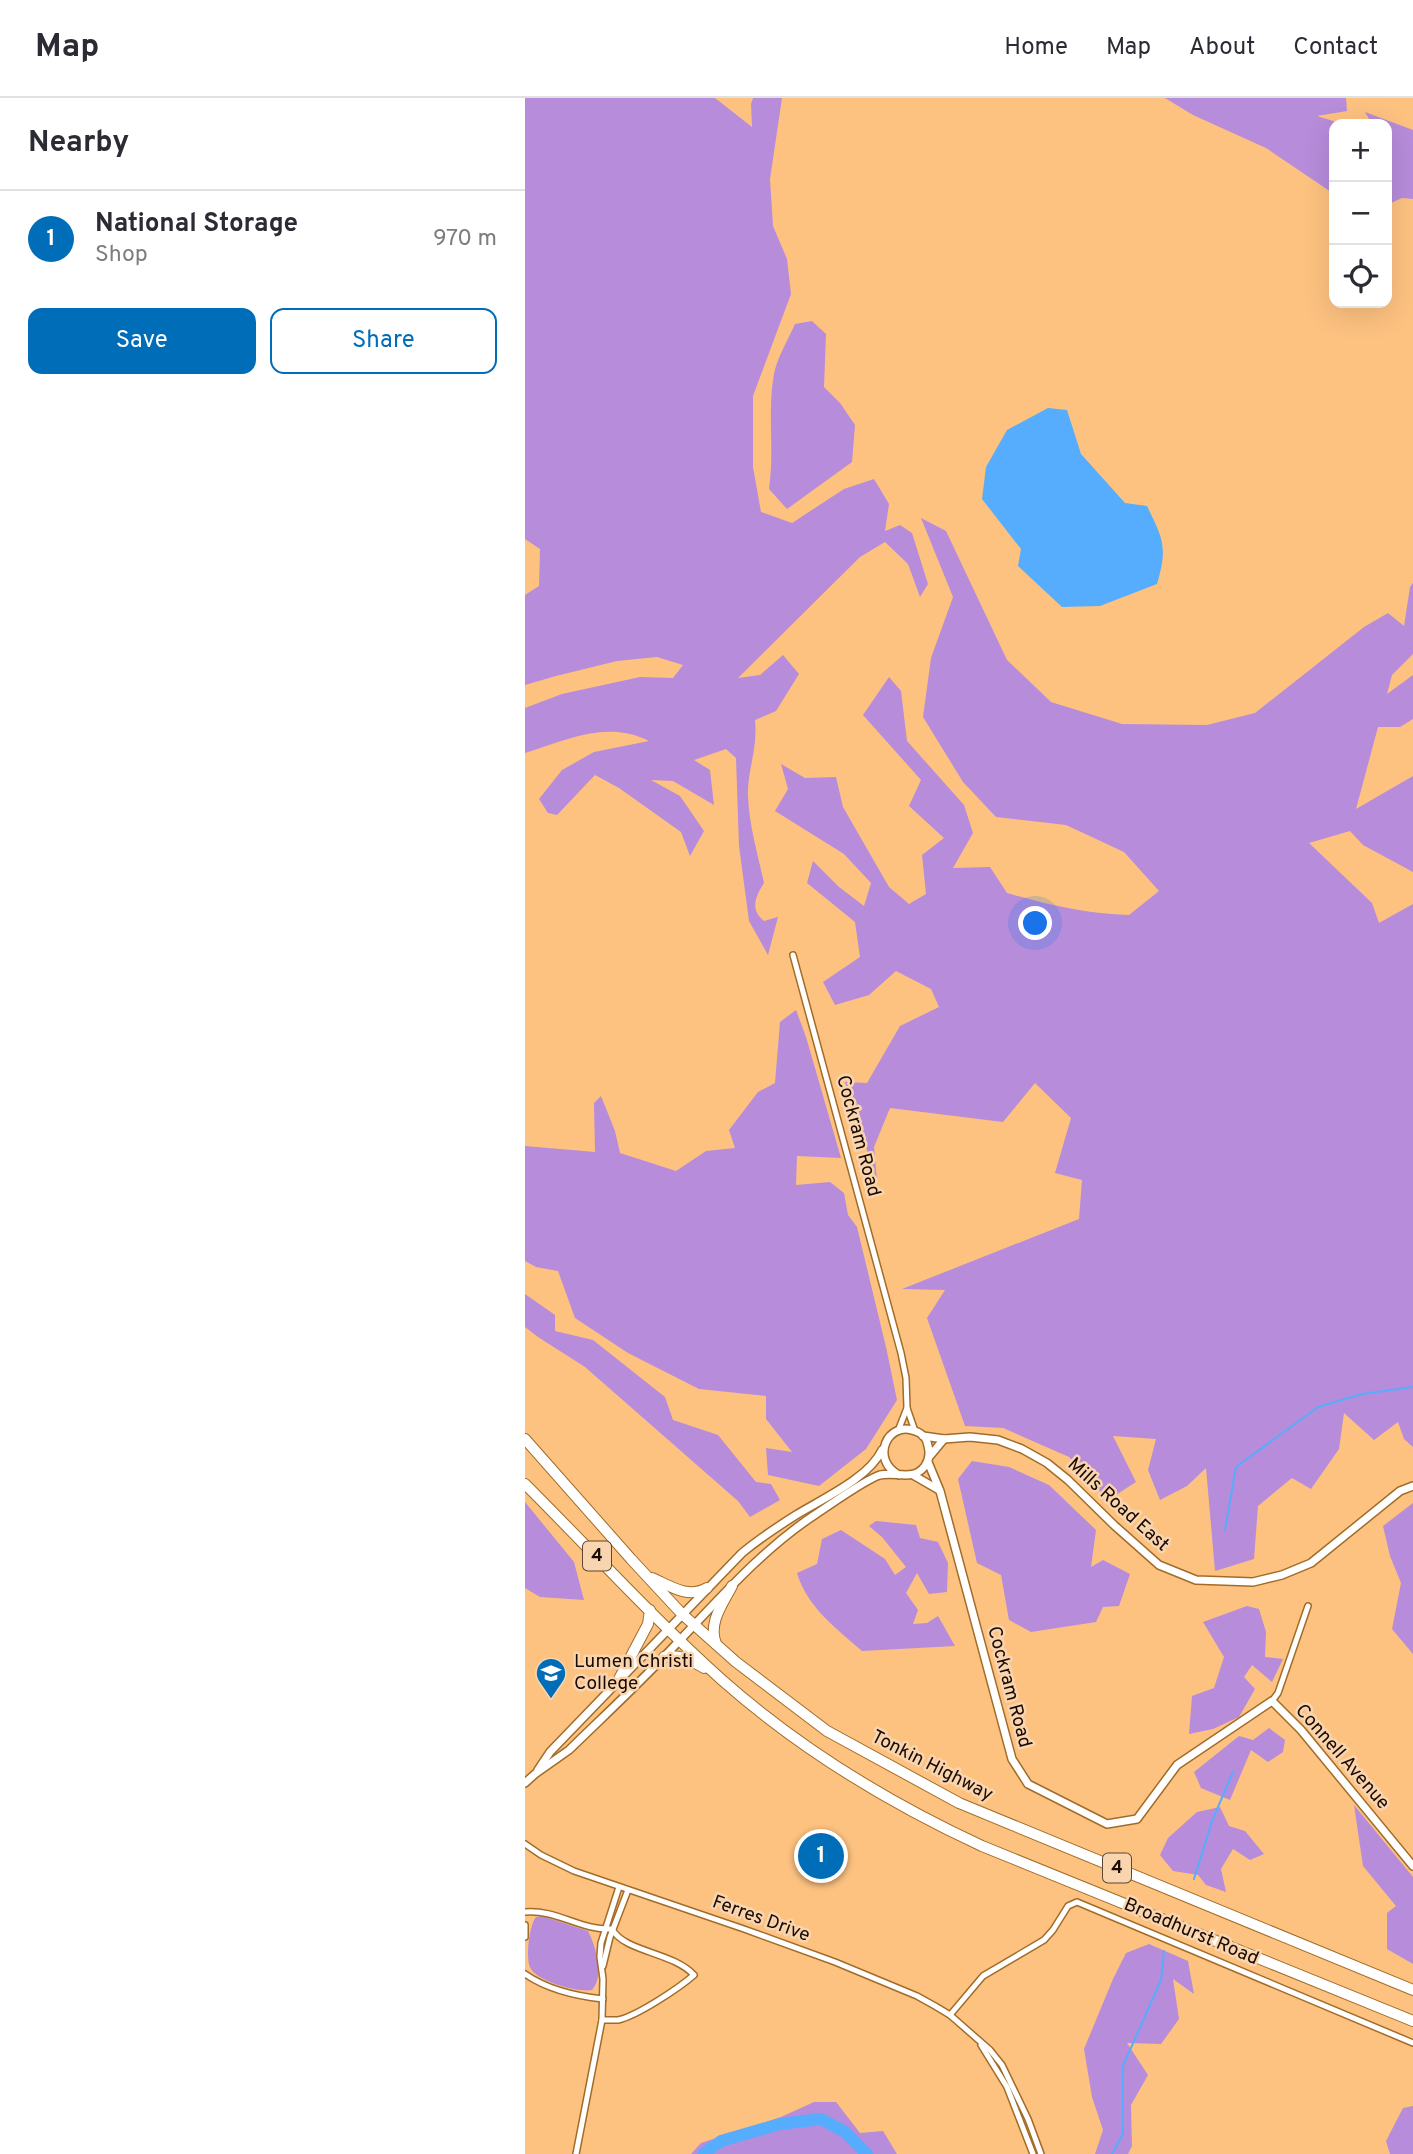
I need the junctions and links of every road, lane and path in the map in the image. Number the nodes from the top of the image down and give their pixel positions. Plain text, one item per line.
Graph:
1 (793, 955) dead end
2 (907, 1408) junction
3 (898, 1431) junction
4 (919, 1433) junction
5 (525, 1439) edge
6 (944, 1440) junction
7 (884, 1445) junction
8 (929, 1459) junction
9 (899, 1475) junction
10 (913, 1475) junction
11 (525, 1484) edge
12 (1413, 1486) edge
13 (940, 1491) junction
14 (645, 1575) junction
15 (732, 1586) junction
16 (707, 1588) junction
17 (1308, 1606) dead end
18 (650, 1610) junction
19 (682, 1614) junction
20 (694, 1625) junction
21 (668, 1629) junction
22 (680, 1640) junction
23 (716, 1645) junction
24 (664, 1657) junction
25 (619, 1679) junction
26 (722, 1680) junction
27 (1272, 1701) junction
28 (535, 1773) junction
29 (525, 1783) edge
30 (525, 1844) edge
31 (1413, 1866) edge
32 (619, 1887) junction
33 (628, 1890) junction
34 (525, 1912) edge
35 (525, 1925) edge
36 (604, 1929) junction
37 (612, 1929) junction
38 (525, 1937) edge
39 (603, 1966) junction
40 (525, 1974) edge
41 (525, 1982) edge
42 (538, 1983) junction
43 (1413, 1990) edge
44 (603, 1999) junction
45 (950, 2015) junction
46 (602, 2020) junction
47 (1413, 2021) edge
48 (977, 2040) junction
49 (1413, 2043) edge
50 (576, 2154) edge
51 (1033, 2154) edge
52 (1041, 2154) edge

1 - 2 street, Cockram Road
2 - 3 street, Cockram Road
2 - 4 street, Cockram Road
3 - 4 main road
3 - 7 main road
4 - 6 main road, Mills Road East
4 - 8 main road
5 - 14 highway, Tonkin Highway / 4
6 - 8 main road
6 - 12 main road, Mills Road East
7 - 9 main road
7 - 16 main road
8 - 10 main road
8 - 13 main road, Cockram Road
9 - 10 main road
9 - 15 main road
10 - 13 main road
11 - 18 highway, 4
13 - 27 main road, Cockram Road
14 - 16 highway
14 - 19 highway, Tonkin Highway / 4
15 - 20 main road
15 - 23 highway
16 - 19 main road
17 - 27 street
18 - 21 highway, 4
18 - 25 highway
19 - 20 highway, Tonkin Highway / 4
19 - 21 main road
20 - 22 main road
20 - 23 highway, Tonkin Highway / 4
21 - 22 highway, 4
21 - 25 main road
22 - 24 main road
22 - 26 highway, 4
23 - 43 highway, Tonkin Highway / 4
24 - 26 highway
24 - 28 main road
25 - 28 main road
26 - 47 highway, 4
27 - 31 main road, Connell Avenue
28 - 29 main road
30 - 32 street, Ferres Drive
32 - 33 street, Ferres Drive
32 - 36 street
33 - 37 street
33 - 45 street, Ferres Drive
34 - 36 street
35 - 38 street
36 - 37 street
36 - 39 street
37 - 39 street
37 - 46 street
39 - 44 street
40 - 42 street
41 - 42 street
42 - 44 street
44 - 46 street
45 - 48 street, Ferres Drive
45 - 49 street, Broadhurst Road
46 - 50 street
48 - 51 street, Ferres Drive
48 - 52 street, Ferres Drive

